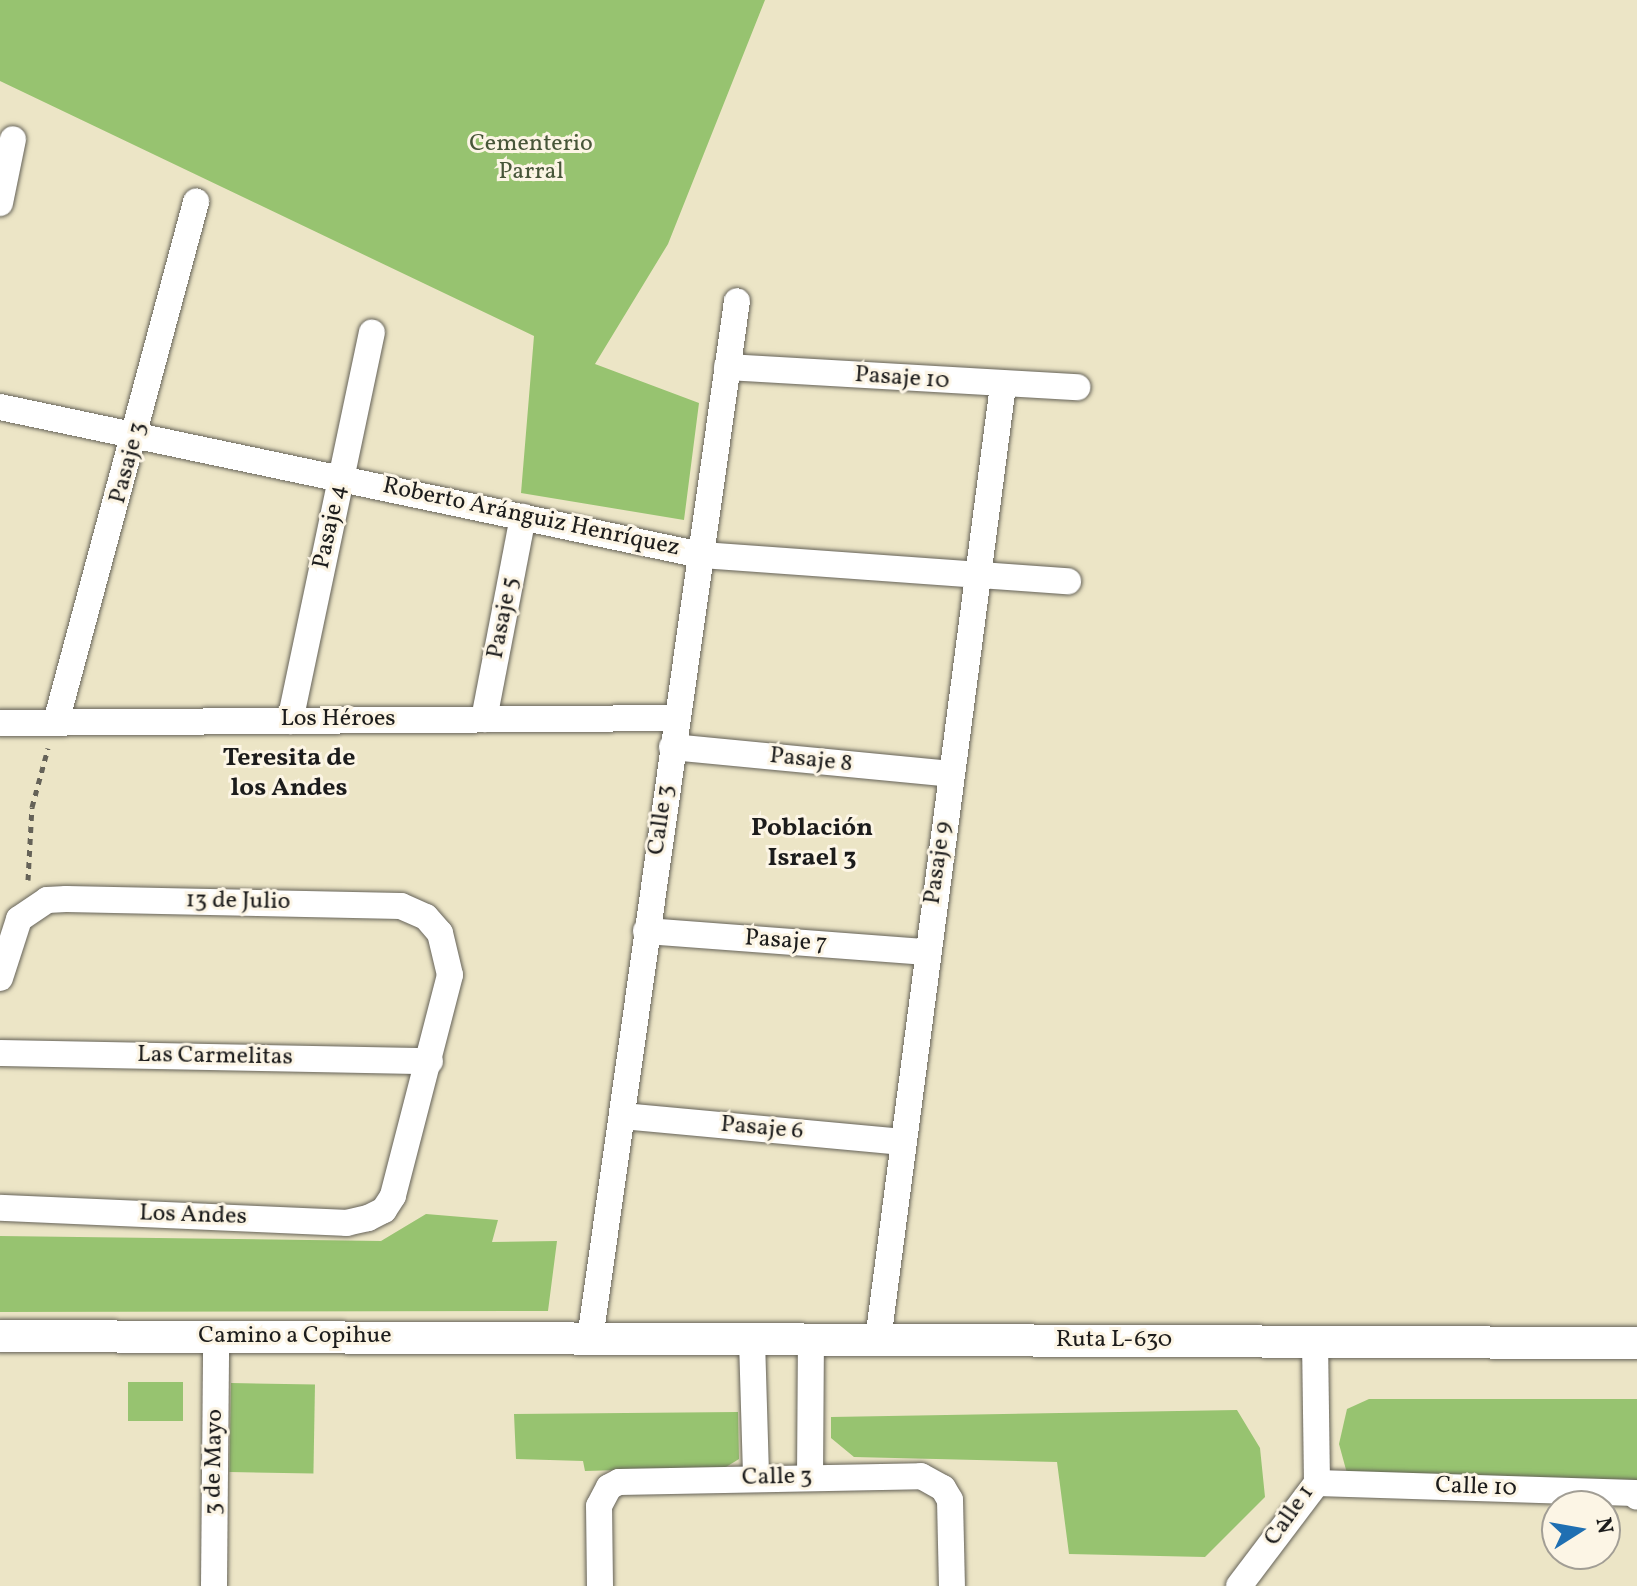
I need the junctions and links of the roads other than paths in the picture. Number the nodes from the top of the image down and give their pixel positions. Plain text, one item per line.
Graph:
1 (13, 139) dead end
2 (196, 202) dead end
3 (0, 203) edge
4 (737, 301) dead end
5 (372, 333) dead end
6 (727, 367) junction
7 (1003, 386) junction
8 (1077, 387) dead end
9 (0, 407) edge
10 (137, 435) junction
11 (341, 477) junction
12 (523, 517) junction
13 (701, 555) junction
14 (978, 576) junction
15 (1068, 581) dead end
16 (677, 718) junction
17 (484, 719) junction
18 (290, 721) junction
19 (56, 722) junction
20 (0, 723) edge
21 (672, 747) junction
22 (951, 774) junction
23 (646, 931) junction
24 (927, 952) junction
25 (0, 978) edge
26 (0, 1053) edge
27 (430, 1061) junction
28 (622, 1116) junction
29 (901, 1142) junction
30 (0, 1208) edge
31 (0, 1336) edge
32 (216, 1337) junction
33 (590, 1339) junction
34 (752, 1340) junction
35 (811, 1340) junction
36 (878, 1340) junction
37 (1315, 1342) junction
38 (1637, 1343) edge
39 (756, 1478) junction
40 (810, 1478) junction
41 (1317, 1483) junction
42 (1636, 1495) edge
43 (214, 1586) edge
44 (600, 1586) edge
45 (952, 1586) edge
46 (1239, 1586) edge

1 - 3 street
2 - 10 street, Pasaje 3
4 - 6 street, Calle 3
5 - 11 street, Pasaje 4
6 - 7 street, Pasaje 10
6 - 13 street, Calle 3
7 - 8 street, Pasaje 10
7 - 14 street, Pasaje 9
9 - 10 street, Roberto Aránguiz Henríquez
10 - 11 street, Roberto Aránguiz Henríquez
10 - 19 street, Pasaje 3
11 - 12 street, Roberto Aránguiz Henríquez
11 - 18 street, Pasaje 4
12 - 13 street, Roberto Aránguiz Henríquez
12 - 17 street, Pasaje 5
13 - 14 street, Roberto Aránguiz Henríquez
13 - 16 street, Calle 3
14 - 15 street, Roberto Aránguiz Henríquez
14 - 22 street, Pasaje 9
16 - 17 street, Los Héroes
16 - 21 street, Calle 3
17 - 18 street, Los Héroes
18 - 19 street, Los Héroes
19 - 20 street, Los Héroes
21 - 22 street, Pasaje 8
21 - 23 street, Calle 3
22 - 24 street, Pasaje 9
23 - 24 street, Pasaje 7
23 - 28 street, Calle 3
24 - 29 street, Pasaje 9
25 - 27 street, 13 de Julio
26 - 27 street, Las Carmelitas
27 - 30 street, Los Andes
28 - 29 street, Pasaje 6
28 - 33 street, Calle 3
29 - 36 street, Pasaje 9
31 - 32 street, Camino a Copihue
32 - 33 street, Camino a Copihue
32 - 43 street, 3 de Mayo
33 - 34 street, Ruta L-630
34 - 35 street, Ruta L-630
34 - 39 street
35 - 36 street, Ruta L-630
35 - 40 street
36 - 37 street, Ruta L-630
37 - 38 street, Ruta L-630
37 - 41 street, Calle 1
39 - 40 street, Calle 3
39 - 44 street, Calle 3
40 - 45 street, Calle 3
41 - 42 street, Calle 10
41 - 46 street, Calle 1

